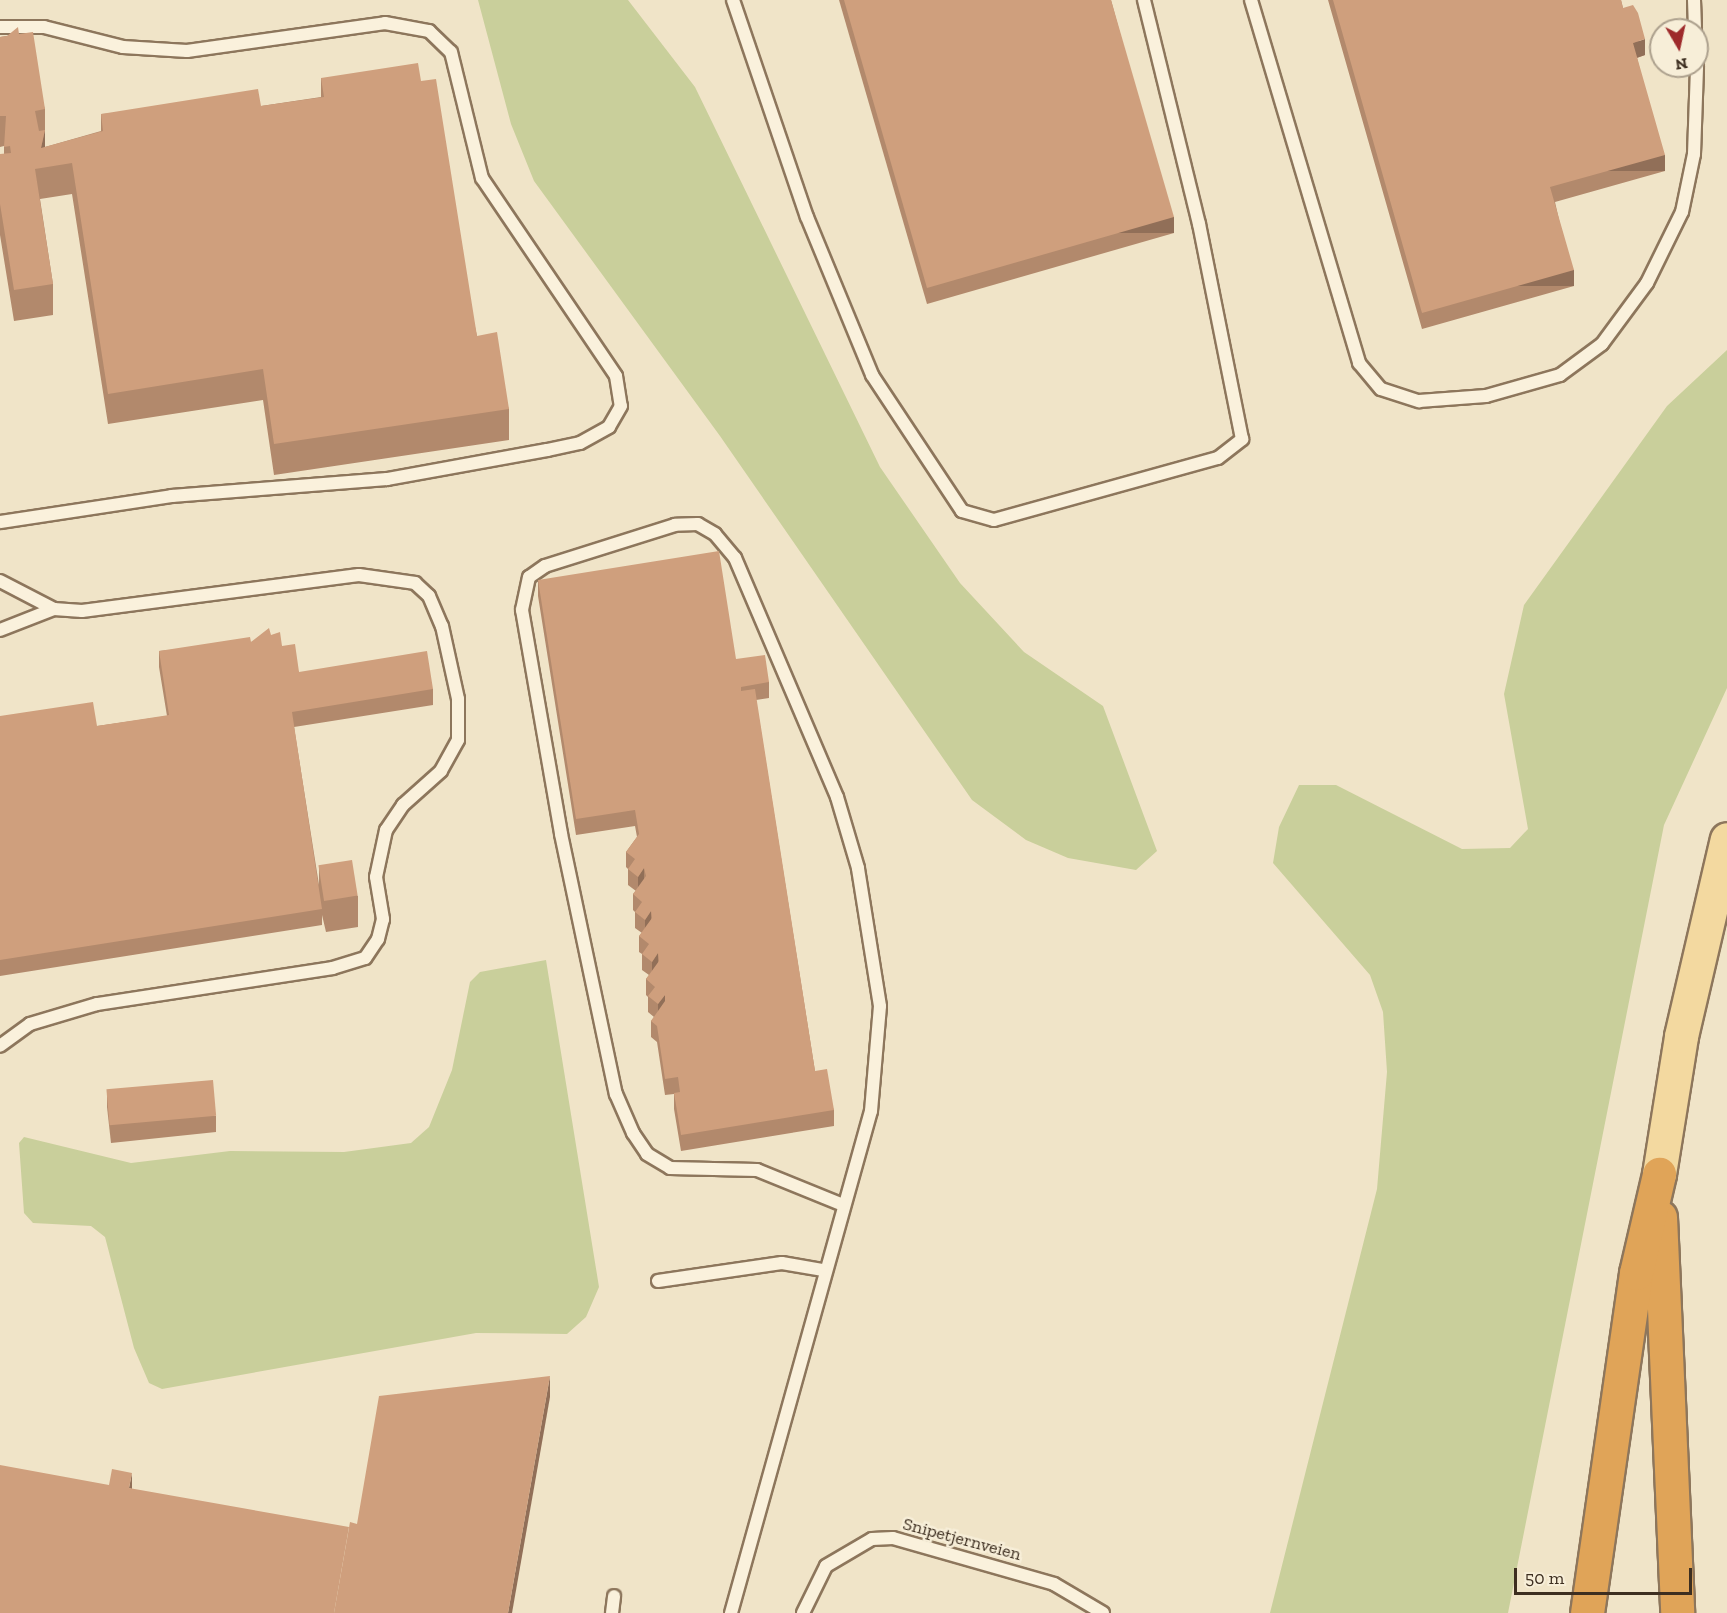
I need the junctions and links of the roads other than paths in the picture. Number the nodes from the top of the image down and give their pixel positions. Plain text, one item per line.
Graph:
1 (733, 0) edge
2 (1143, 0) edge
3 (1251, 0) edge
4 (1694, 0) edge
5 (1695, 18) edge
6 (0, 27) edge
7 (1696, 78) edge
8 (0, 522) edge
9 (0, 581) edge
10 (54, 609) junction
11 (0, 630) edge
12 (1727, 839) edge
13 (0, 1046) edge
14 (1659, 1174) junction
15 (843, 1205) junction
16 (823, 1269) junction
17 (658, 1281) dead end
18 (614, 1596) dead end
19 (612, 1613) edge
20 (731, 1613) edge
21 (803, 1613) edge
22 (1103, 1613) edge
23 (1587, 1613) edge
24 (1677, 1613) edge

1 - 2 lane
3 - 7 lane
4 - 5 lane
6 - 8 lane
9 - 10 lane
10 - 11 lane
10 - 13 lane
12 - 14 main road
14 - 23 highway
14 - 24 highway
15 - 15 lane
15 - 16 lane
16 - 17 lane
16 - 20 lane
18 - 19 lane
21 - 22 lane, Snipetjernveien

